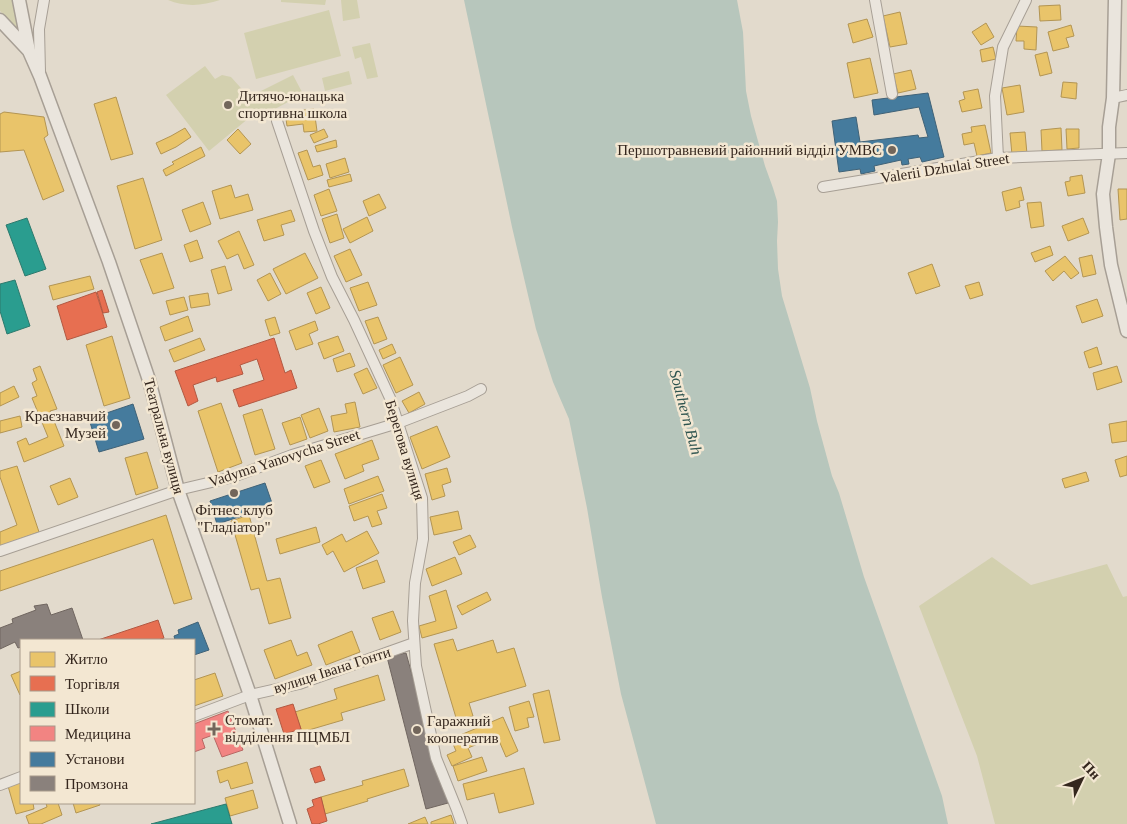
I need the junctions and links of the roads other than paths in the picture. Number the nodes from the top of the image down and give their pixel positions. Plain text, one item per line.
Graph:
1 (19, 0) edge
2 (44, 0) edge
3 (875, 0) edge
4 (1026, 0) edge
5 (1115, 0) edge
6 (0, 20) edge
7 (29, 51) junction
8 (40, 76) junction
9 (892, 94) dead end
10 (1127, 95) edge
11 (1113, 98) junction
12 (277, 121) dead end
13 (1127, 153) edge
14 (1109, 154) junction
15 (998, 158) junction
16 (823, 187) dead end
17 (1127, 331) edge
18 (481, 389) dead end
19 (398, 423) junction
20 (178, 490) junction
21 (0, 551) edge
22 (414, 643) junction
23 (250, 695) junction
24 (195, 716) edge
25 (20, 777) edge
26 (0, 785) edge
27 (290, 824) edge
28 (462, 824) edge

1 - 7 street, Театральна вулиця
2 - 8 street
3 - 9 street
4 - 15 street
5 - 11 street
6 - 7 street, Театральна вулиця
7 - 8 street, Театральна вулиця
8 - 20 street, Театральна вулиця
10 - 11 street
11 - 14 street
12 - 19 street, Берегова вулиця
13 - 14 street, Valerii Dzhulai Street
14 - 15 street, Valerii Dzhulai Street
14 - 17 street
15 - 16 street, Valerii Dzhulai Street
18 - 19 street, Vadyma Yanovycha Street
19 - 20 street, Vadyma Yanovycha Street
19 - 22 street, Берегова вулиця
20 - 21 street, Vadyma Yanovycha Street
20 - 23 street, Театральна вулиця
22 - 23 street, вулиця Івана Гонти
22 - 28 street, Берегова вулиця
23 - 24 street, вулиця Івана Гонти
23 - 27 street, Театральна вулиця
25 - 26 street

